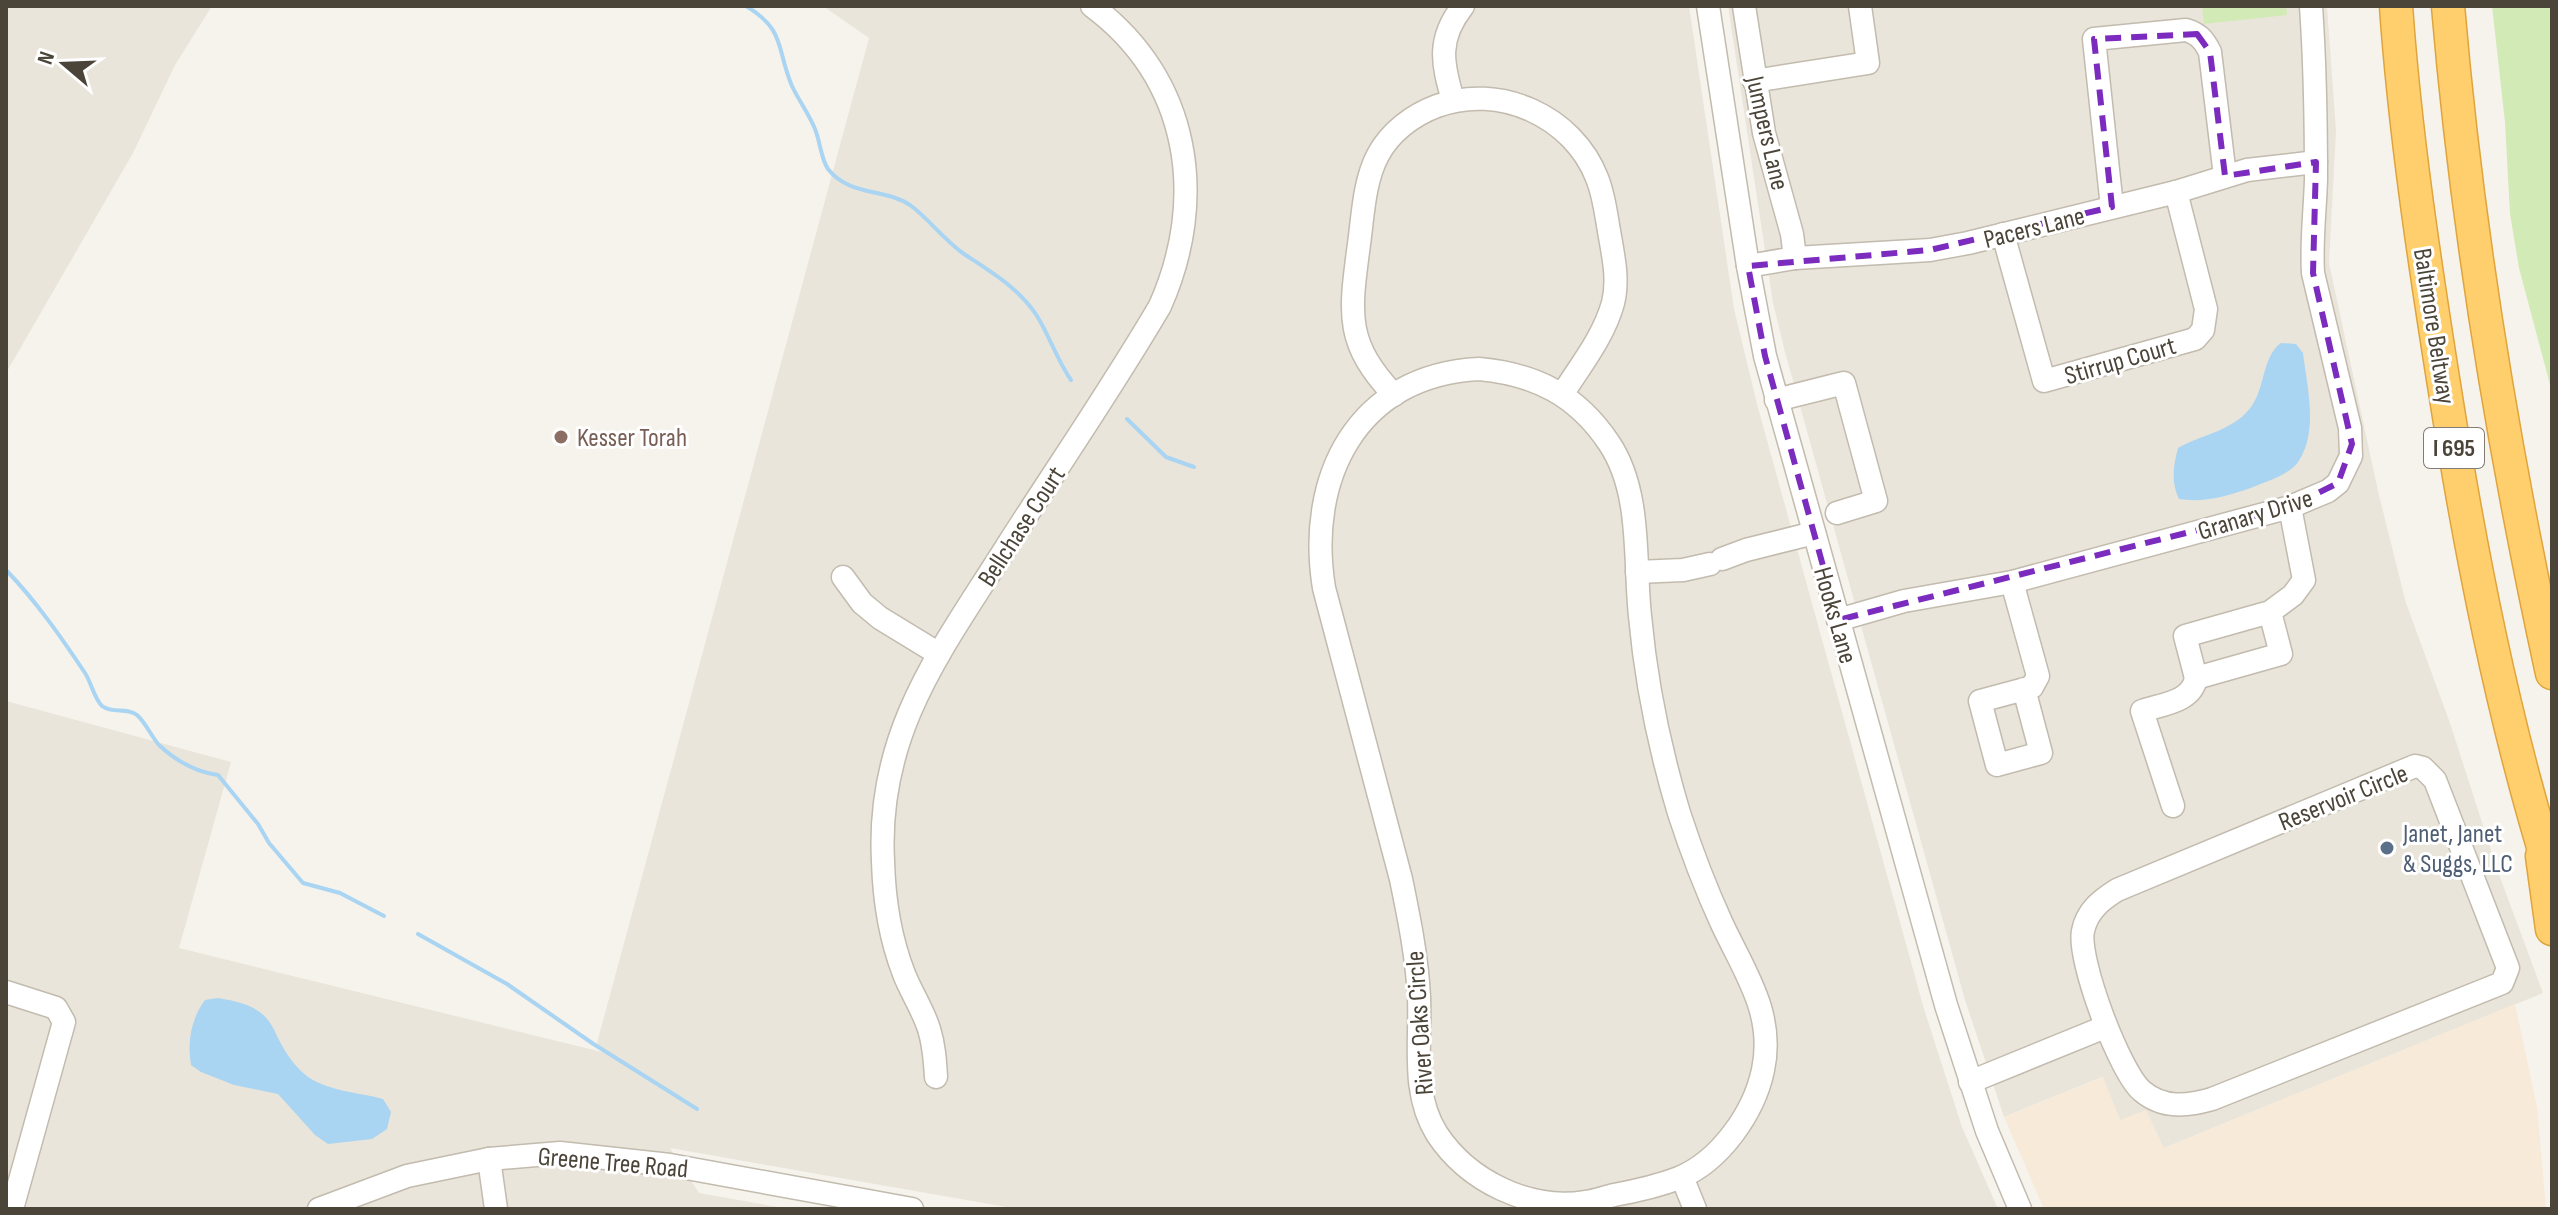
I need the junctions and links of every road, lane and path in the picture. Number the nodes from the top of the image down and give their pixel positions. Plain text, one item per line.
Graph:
1 (1092, 6) edge
2 (1463, 6) edge
3 (1708, 6) edge
4 (1744, 6) edge
5 (1860, 6) edge
6 (2311, 6) edge
7 (2393, 6) edge
8 (2450, 6) edge
9 (1754, 81) junction
10 (1453, 100) junction
11 (2316, 162) junction
12 (2225, 176) junction
13 (2176, 192) junction
14 (2112, 207) junction
15 (2003, 234) junction
16 (1795, 258) junction
17 (1748, 266) junction
18 (1563, 393) junction
19 (1394, 395) junction
20 (1776, 400) junction
21 (2290, 507) junction
22 (1837, 513) dead end
23 (1814, 533) junction
24 (1637, 572) junction
25 (843, 577) dead end
26 (2012, 582) junction
27 (2270, 612) junction
28 (1838, 620) junction
29 (939, 654) junction
30 (2552, 673) edge
31 (2196, 678) junction
32 (2024, 689) dead end
33 (2173, 806) dead end
34 (2539, 833) junction
35 (2552, 876) edge
36 (2552, 929) edge
37 (6, 992) edge
38 (2105, 1027) junction
39 (936, 1077) dead end
40 (1970, 1082) junction
41 (489, 1159) junction
42 (1682, 1177) junction
43 (1583, 1206) edge
44 (12, 1209) edge
45 (319, 1209) edge
46 (496, 1209) edge
47 (912, 1209) edge
48 (1695, 1209) edge
49 (2020, 1209) edge

1 - 29 street, Bellchase Court
2 - 10 street
3 - 17 street, Hooks Lane
4 - 9 street, Jumpers Lane
5 - 9 street
6 - 11 street, Granary Drive
7 - 34 highway, Baltimore Beltway / I 695
8 - 30 highway, Baltimore Beltway / I 695
9 - 16 street, Jumpers Lane
10 - 18 street
10 - 19 street
11 - 12 street, Pacers Lane
11 - 21 street, Granary Drive
12 - 13 street, Pacers Lane
12 - 14 street
13 - 14 street, Pacers Lane
13 - 15 street, Stirrup Court
14 - 15 street, Pacers Lane
15 - 16 street, Pacers Lane
16 - 17 street, Pacers Lane
17 - 20 street, Hooks Lane
18 - 19 street, River Oaks Circle
18 - 24 street, River Oaks Circle
19 - 43 street, River Oaks Circle
20 - 22 street
20 - 23 street, Hooks Lane
21 - 26 street, Granary Drive
21 - 27 street
23 - 24 street
23 - 28 street, Hooks Lane
24 - 42 street, River Oaks Circle
25 - 29 street
26 - 28 street, Granary Drive
26 - 32 street
27 - 31 street
27 - 31 street
28 - 40 street, Hooks Lane
29 - 39 street, Bellchase Court
31 - 33 street
34 - 35 highway, Baltimore Beltway / I 695
34 - 36 highway
37 - 44 street
38 - 38 street, Reservoir Circle
38 - 40 street
40 - 49 street, Hooks Lane
41 - 45 street, Greene Tree Road
41 - 46 street
41 - 47 street, Greene Tree Road
42 - 43 street, River Oaks Circle
42 - 48 street

